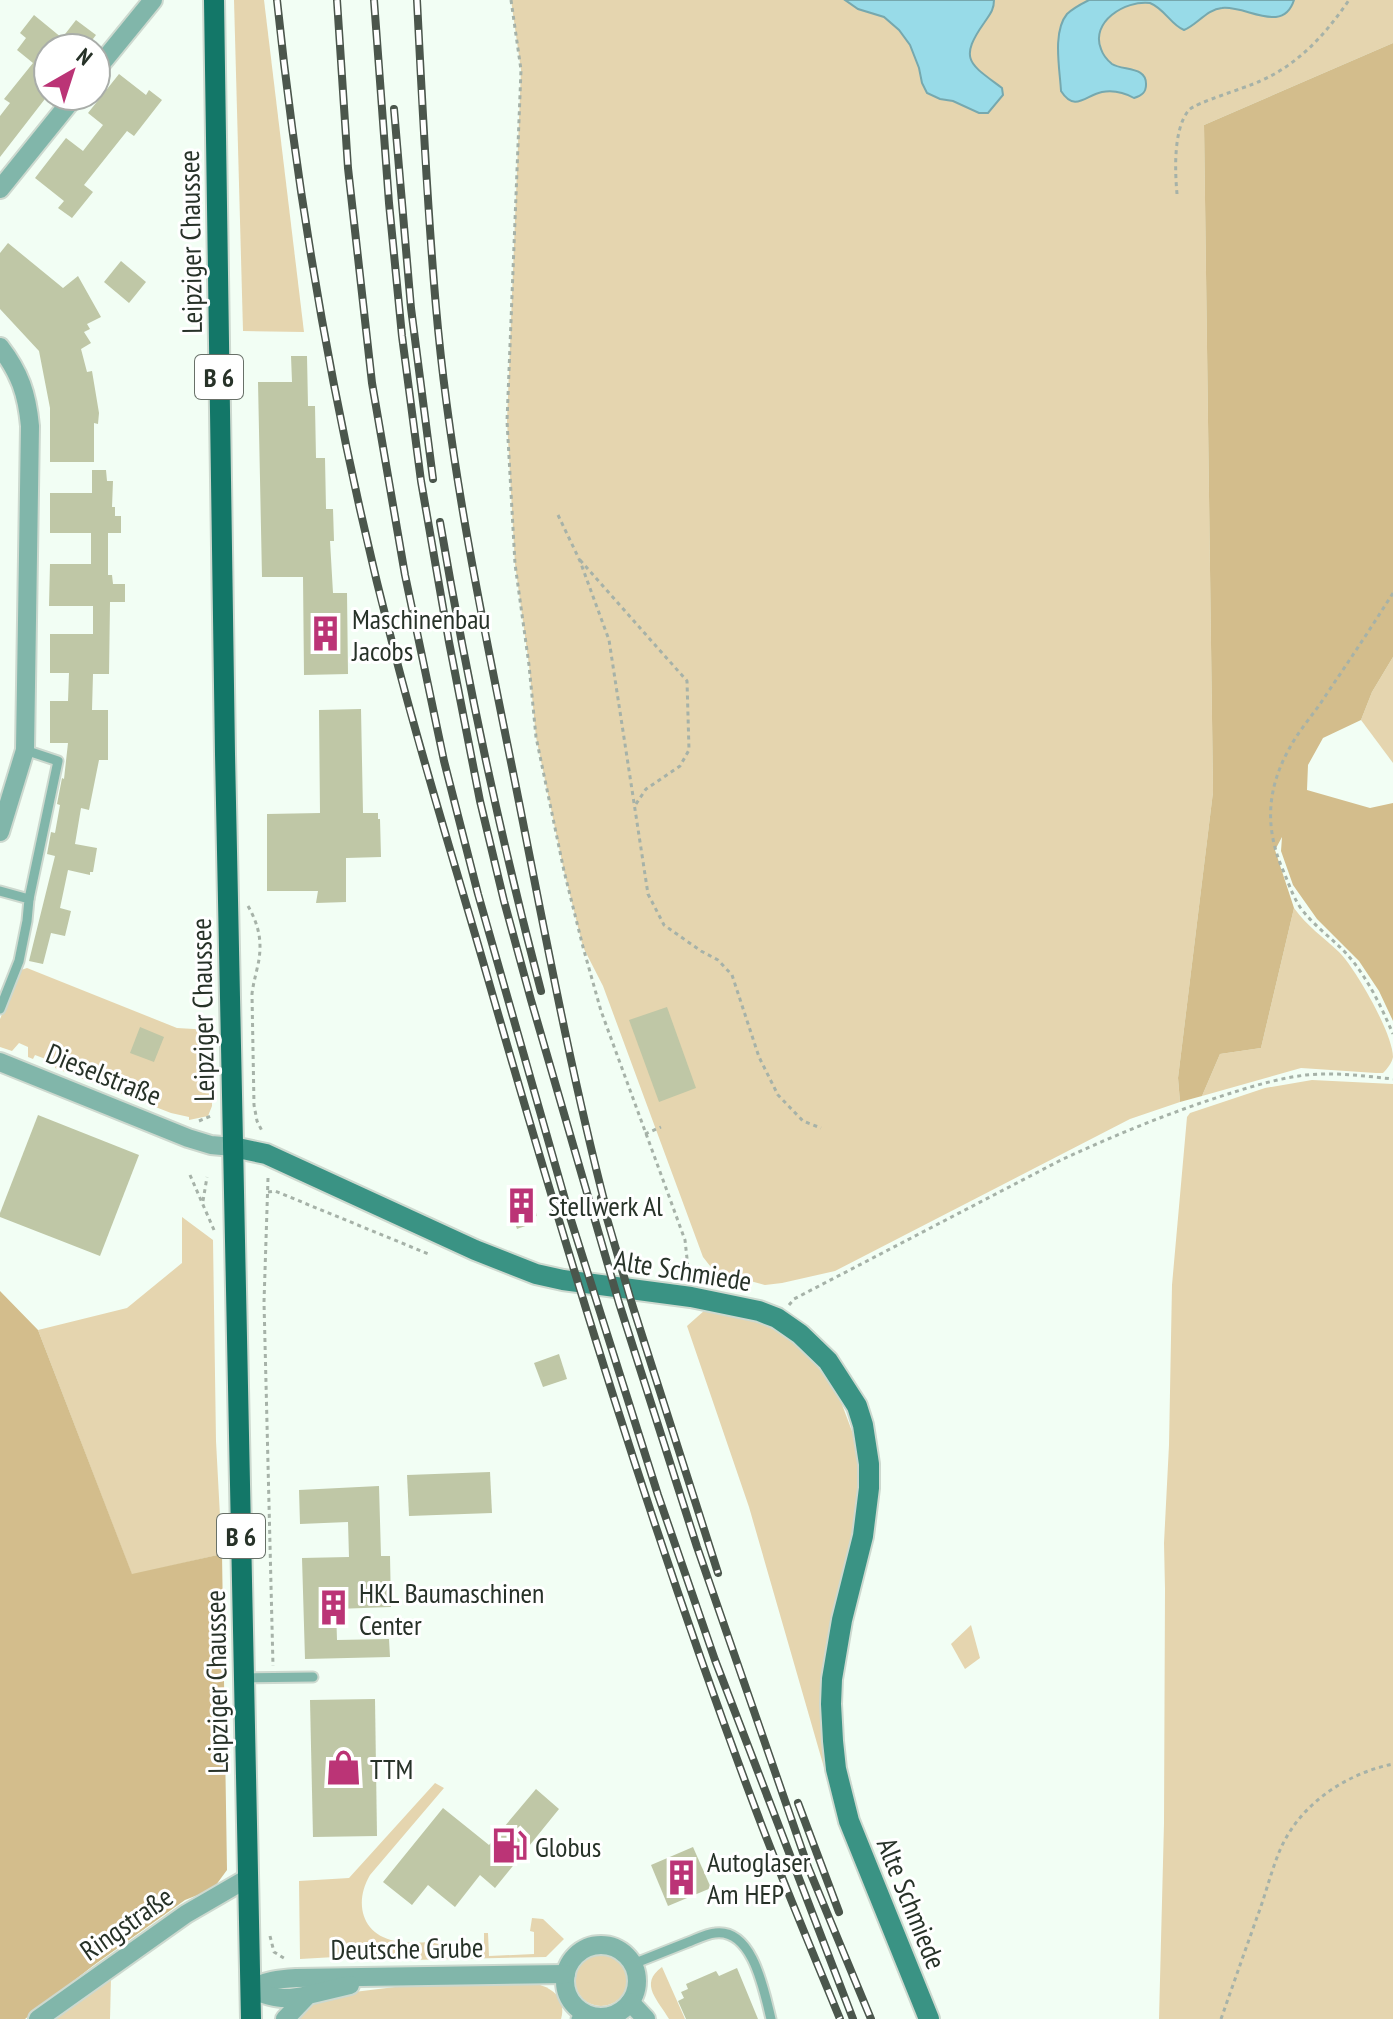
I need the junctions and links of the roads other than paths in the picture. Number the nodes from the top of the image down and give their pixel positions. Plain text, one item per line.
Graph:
1 (153, 0) edge
2 (214, 0) edge
3 (112, 50) edge
4 (62, 112) edge
5 (0, 189) edge
6 (0, 347) edge
7 (25, 750) junction
8 (0, 832) edge
9 (0, 891) edge
10 (29, 899) junction
11 (0, 1009) edge
12 (0, 1062) edge
13 (233, 1147) junction
14 (313, 1677) dead end
15 (244, 1678) junction
16 (248, 1878) junction
17 (633, 1964) junction
18 (566, 1974) junction
19 (380, 1978) junction
20 (250, 1989) junction
21 (308, 1995) junction
22 (630, 2002) junction
23 (579, 2015) edge
24 (38, 2019) edge
25 (251, 2019) edge
26 (285, 2019) edge
27 (646, 2019) edge
28 (771, 2019) edge
29 (929, 2019) edge

1 - 3 street
2 - 13 main road, Leipziger Chaussee / B 6
4 - 5 street
6 - 7 street
7 - 8 street
7 - 10 lane
9 - 10 lane
10 - 11 lane
12 - 13 street, Dieselstraße
13 - 15 main road, Leipziger Chaussee / B 6
13 - 29 street, Alte Schmiede
14 - 15 lane
15 - 16 main road, Leipziger Chaussee / B 6
16 - 20 main road, Leipziger Chaussee / B 6
16 - 24 street, Ringstraße
17 - 18 street
17 - 22 street
17 - 28 lane
18 - 19 street, Deutsche Grube
18 - 23 street
19 - 20 street, Deutsche Grube
19 - 21 street
20 - 21 street
20 - 25 main road, Leipziger Chaussee / B 6
21 - 26 street
22 - 23 street
22 - 27 street

